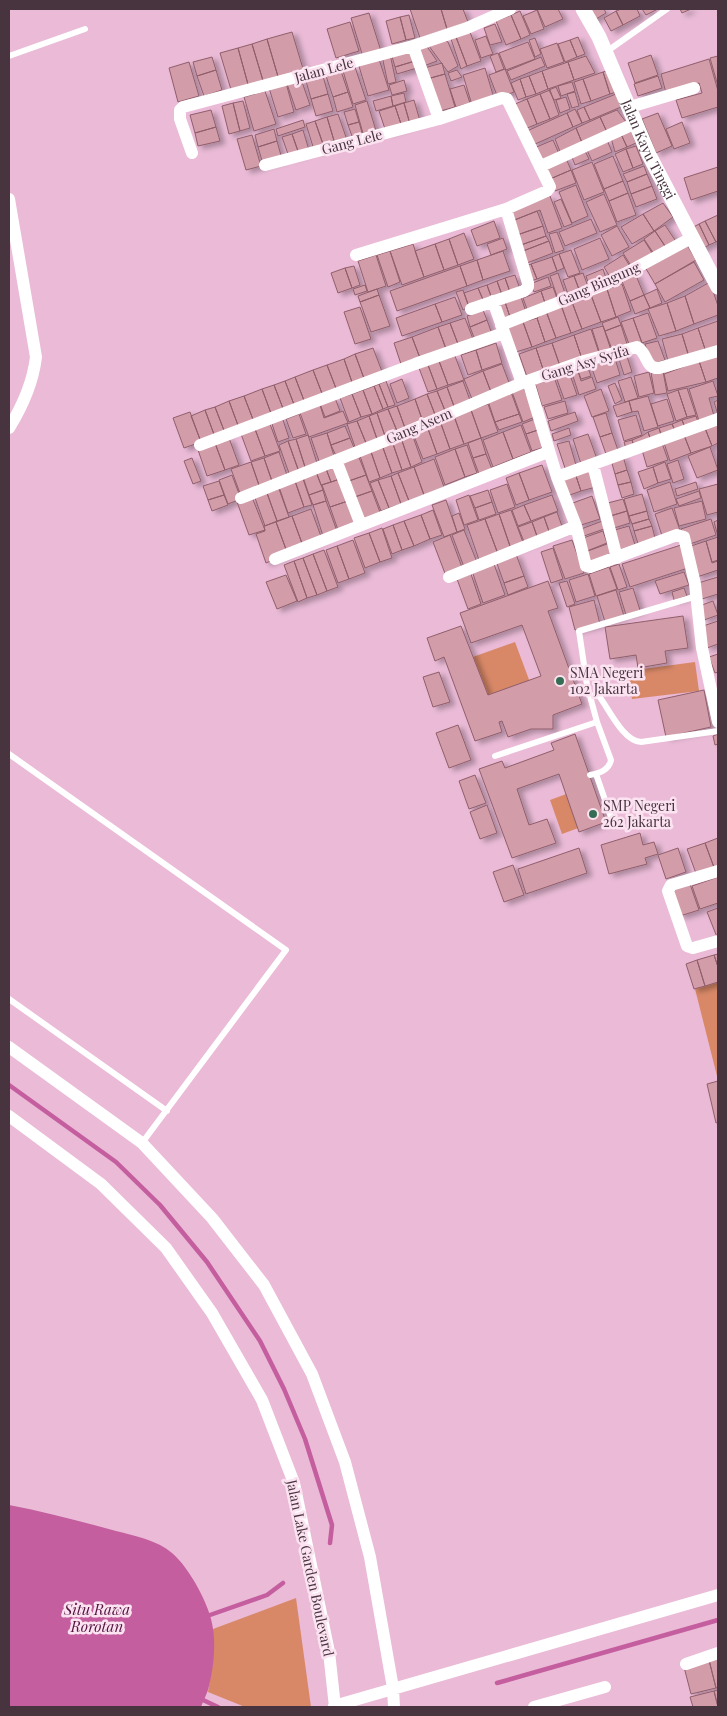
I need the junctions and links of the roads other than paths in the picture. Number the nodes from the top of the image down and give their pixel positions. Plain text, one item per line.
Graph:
1 (510, 9) edge
2 (583, 9) edge
3 (667, 9) edge
4 (85, 30) dead end
5 (413, 46) junction
6 (606, 52) junction
7 (9, 56) edge
8 (694, 88) dead end
9 (630, 107) junction
10 (439, 118) junction
11 (636, 123) junction
12 (192, 153) dead end
13 (265, 165) dead end
14 (541, 166) junction
15 (9, 199) edge
16 (506, 209) junction
17 (693, 237) junction
18 (356, 255) dead end
19 (718, 287) edge
20 (493, 301) junction
21 (471, 309) dead end
22 (502, 329) junction
23 (718, 352) edge
24 (525, 382) junction
25 (718, 419) edge
26 (9, 428) edge
27 (200, 445) dead end
28 (548, 452) junction
29 (336, 460) junction
30 (593, 465) junction
31 (557, 478) junction
32 (241, 498) dead end
33 (362, 525) junction
34 (576, 526) junction
35 (617, 558) junction
36 (275, 559) dead end
37 (449, 577) dead end
38 (697, 596) junction
39 (589, 695) junction
40 (597, 722) junction
41 (718, 722) edge
42 (718, 732) edge
43 (9, 754) edge
44 (495, 756) dead end
45 (612, 820) dead end
46 (718, 871) edge
47 (718, 941) edge
48 (9, 999) edge
49 (9, 1047) edge
50 (167, 1111) junction
51 (9, 1116) edge
52 (142, 1143) junction
53 (718, 1595) edge
54 (718, 1653) edge
55 (686, 1664) dead end
56 (604, 1687) dead end
57 (393, 1688) junction
58 (334, 1707) edge
59 (394, 1707) edge
60 (534, 1707) edge

1 - 5 street, Jalan Lele
2 - 6 street, Jalan Kayu Tinggi
3 - 6 lane
4 - 7 lane
5 - 10 street
5 - 12 street, Jalan Lele
6 - 9 street, Jalan Kayu Tinggi
8 - 9 street
9 - 11 street, Jalan Kayu Tinggi
10 - 13 street, Gang Lele
10 - 14 street, Gang Lele
11 - 14 street
11 - 17 street, Jalan Kayu Tinggi
14 - 16 street
15 - 26 street
16 - 18 street
16 - 20 street
17 - 19 street, Jalan Kayu Tinggi
17 - 22 street, Gang Bingung
20 - 21 street
20 - 22 street
22 - 24 street
22 - 27 street, Gang Bingung
23 - 24 street, Gang Asy Syifa
24 - 28 street
24 - 29 street, Gang Asem
25 - 30 street
28 - 31 street
28 - 33 street
29 - 32 street, Gang Asem
29 - 33 street
30 - 31 street
30 - 35 street
31 - 34 street
33 - 36 street
34 - 35 street
34 - 37 street
35 - 38 street
38 - 39 lane
38 - 41 street
39 - 40 lane
39 - 42 lane
40 - 44 lane
40 - 45 lane
43 - 50 lane
46 - 47 street
48 - 50 lane
49 - 52 street
50 - 52 lane
51 - 58 street, Jalan Lake Garden Boulevard
52 - 57 street
53 - 57 street
54 - 55 street
56 - 60 street
57 - 58 street
57 - 59 street

